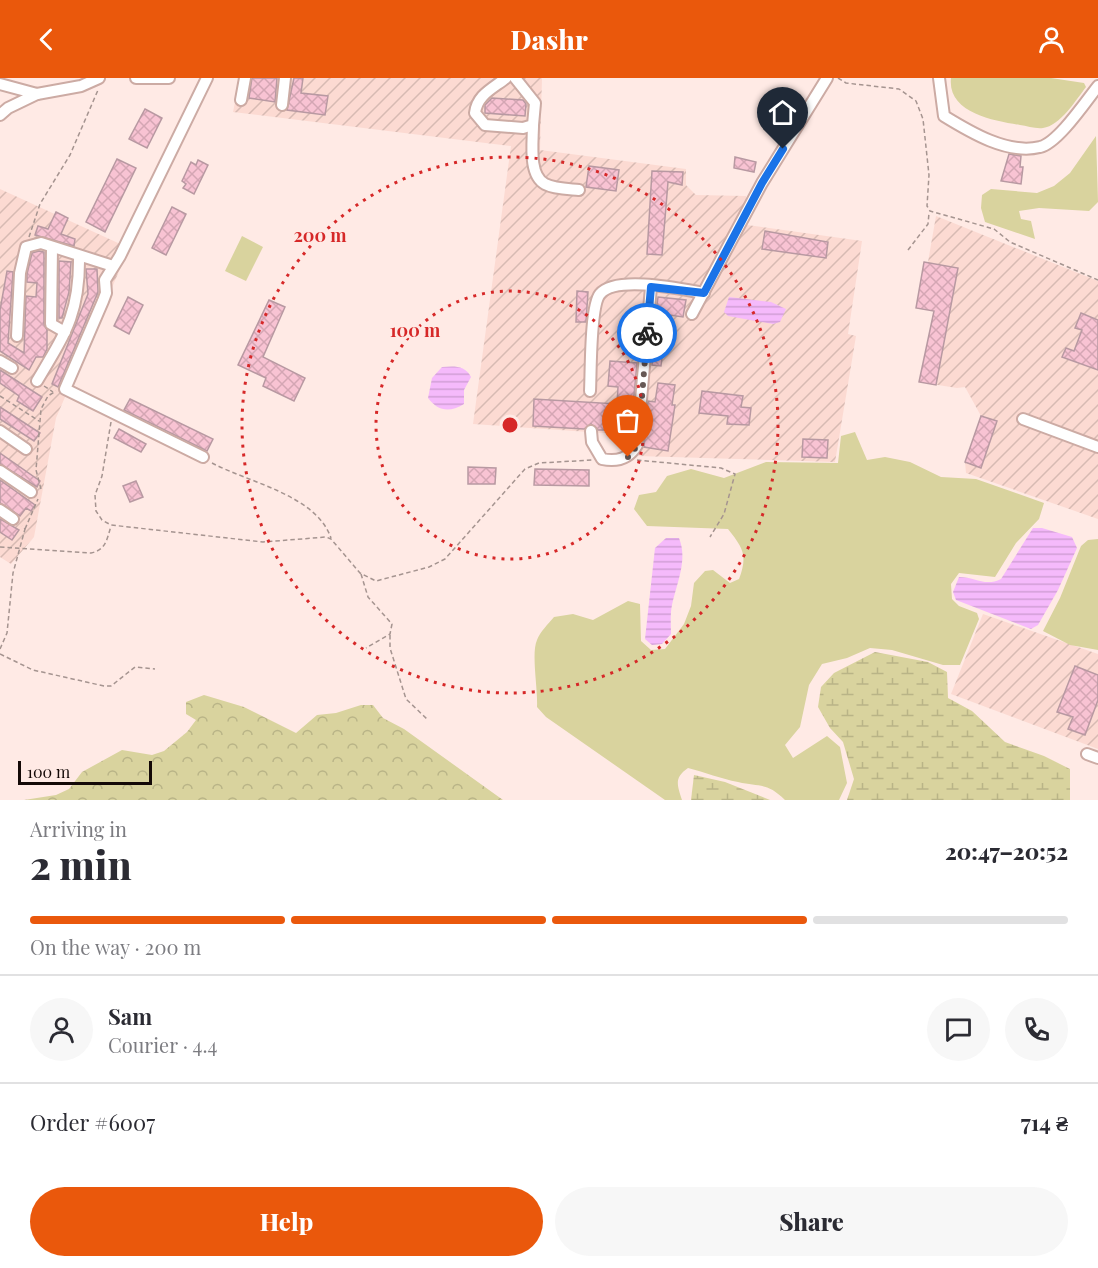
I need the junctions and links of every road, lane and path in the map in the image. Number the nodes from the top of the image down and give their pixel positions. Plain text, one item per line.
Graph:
1 (136, 78) edge
2 (169, 78) edge
3 (207, 78) edge
4 (245, 78) edge
5 (285, 78) edge
6 (506, 78) edge
7 (516, 78) edge
8 (827, 78) edge
9 (838, 78) edge
10 (939, 78) edge
11 (100, 82) edge
12 (0, 84) edge
13 (1098, 87) edge
14 (37, 94) junction
15 (241, 100) dead end
16 (282, 105) dead end
17 (0, 115) edge
18 (533, 125) junction
19 (579, 190) dead end
20 (930, 211) junction
21 (26, 247) junction
22 (52, 248) junction
23 (908, 250) dead end
24 (79, 256) junction
25 (113, 266) junction
26 (1098, 280) edge
27 (651, 287) junction
28 (704, 293) junction
29 (692, 314) dead end
30 (65, 332) junction
31 (17, 336) dead end
32 (0, 361) edge
33 (12, 369) dead end
34 (37, 381) dead end
35 (65, 389) junction
36 (590, 391) dead end
37 (0, 396) edge
38 (112, 412) junction
39 (1023, 419) dead end
40 (40, 422) junction
41 (0, 431) edge
42 (591, 431) dead end
43 (1098, 447) edge
44 (26, 449) dead end
45 (203, 457) joint
46 (628, 457) junction
47 (602, 459) junction
48 (0, 471) edge
49 (31, 492) dead end
50 (0, 510) edge
51 (13, 519) joint
52 (111, 525) junction
53 (25, 529) junction
54 (710, 537) dead end
55 (331, 539) junction
56 (0, 547) edge
57 (19, 549) junction
58 (360, 573) junction
59 (390, 634) junction
60 (366, 648) dead end
61 (0, 649) edge
62 (0, 654) edge
63 (155, 669) dead end
64 (427, 719) dead end

1 - 2 lane
3 - 25 lane
4 - 15 lane
5 - 16 lane
6 - 18 lane
7 - 18 lane
8 - 28 lane
9 - 20 path
10 - 13 lane
11 - 14 lane
11 - 21 path
12 - 14 lane
14 - 17 lane
18 - 19 lane
20 - 23 path
20 - 26 path
21 - 22 lane
21 - 31 lane
22 - 24 lane
22 - 30 lane
24 - 25 lane
24 - 30 lane
25 - 35 lane
27 - 28 lane
27 - 36 lane
27 - 46 lane
28 - 29 lane
30 - 34 lane
32 - 33 lane
35 - 38 lane
35 - 40 path
37 - 40 path
38 - 45 lane
38 - 52 path
39 - 43 lane
40 - 53 path
41 - 44 lane
42 - 47 lane
45 - 55 path
46 - 47 lane
46 - 54 path
47 - 58 path
48 - 49 lane
50 - 51 lane
51 - 53 path
52 - 55 path
52 - 57 path
53 - 57 path
55 - 58 path
56 - 57 path
57 - 61 path
58 - 59 path
59 - 60 path
59 - 64 path
62 - 63 path

